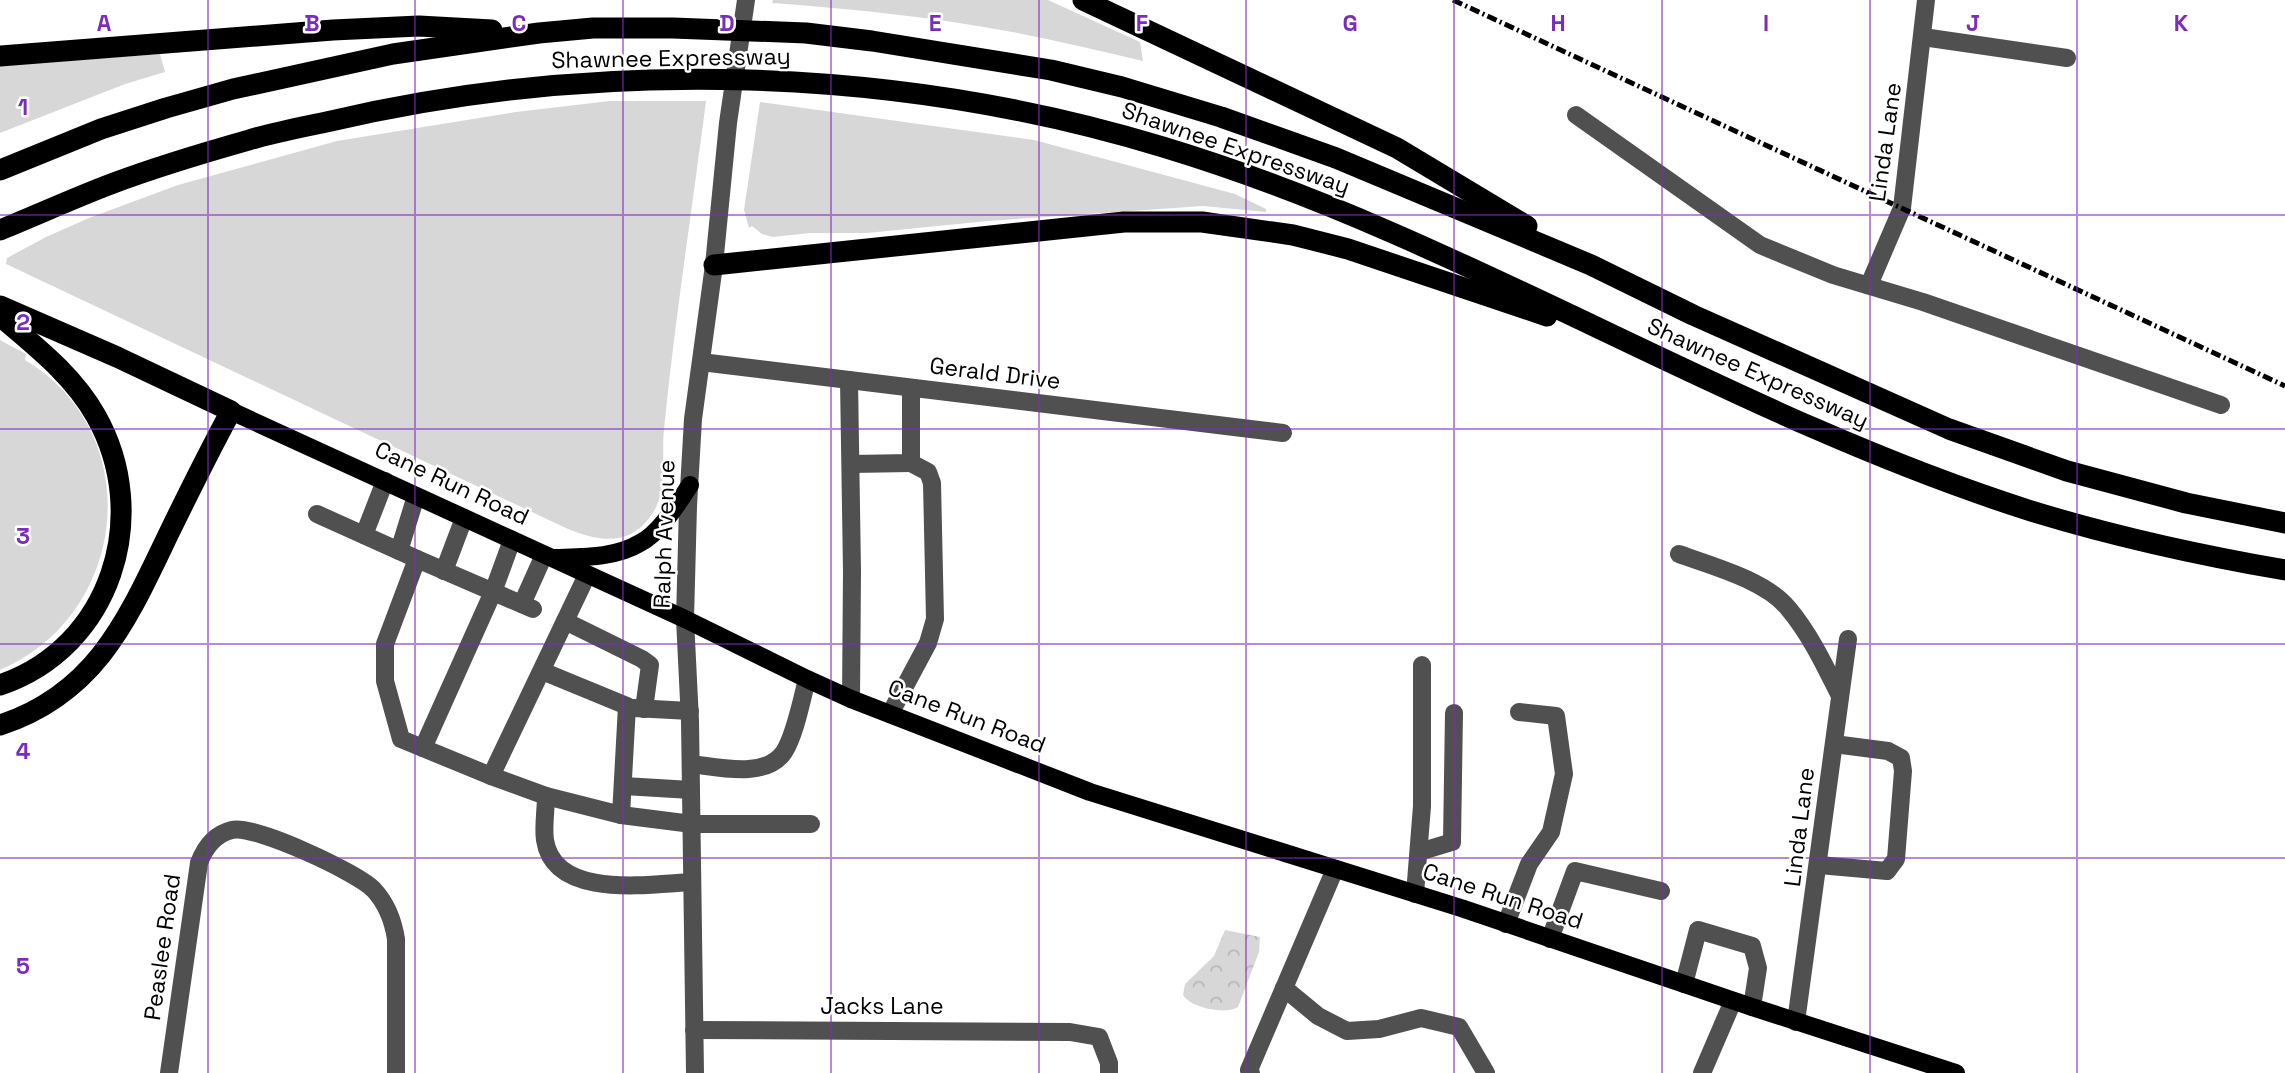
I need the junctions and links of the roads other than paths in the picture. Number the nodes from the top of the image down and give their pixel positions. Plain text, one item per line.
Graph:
1 (747, 0) edge
2 (1083, 0) edge
3 (1926, 0) edge
4 (540, 33) junction
5 (1923, 37) junction
6 (0, 57) edge
7 (2067, 58) dead end
8 (1576, 114) dead end
9 (0, 170) edge
10 (0, 230) edge
11 (714, 265) junction
12 (1591, 265) junction
13 (1870, 285) junction
14 (0, 306) edge
15 (0, 316) edge
16 (1617, 339) junction
17 (701, 362) junction
18 (849, 380) junction
19 (911, 388) junction
20 (2221, 405) dead end
21 (231, 411) junction
22 (1283, 433) dead end
23 (911, 463) junction
24 (851, 464) junction
25 (385, 481) junction
26 (690, 485) junction
27 (416, 496) junction
28 (317, 514) dead end
29 (464, 518) junction
30 (2285, 523) edge
31 (365, 536) junction
32 (512, 540) junction
33 (398, 551) junction
34 (1679, 554) dead end
35 (548, 557) junction
36 (417, 559) junction
37 (2285, 570) edge
38 (444, 571) junction
39 (587, 575) junction
40 (493, 592) junction
41 (685, 619) junction
42 (565, 621) junction
43 (1847, 639) dead end
44 (1422, 665) dead end
45 (541, 671) junction
46 (807, 679) junction
47 (0, 685) edge
48 (1840, 696) junction
49 (851, 699) junction
50 (635, 708) junction
51 (690, 711) junction
52 (1519, 712) dead end
53 (1454, 713) dead end
54 (890, 714) junction
55 (0, 725) edge
56 (1834, 744) junction
57 (423, 748) junction
58 (691, 764) junction
59 (491, 776) junction
60 (624, 786) junction
61 (691, 790) junction
62 (546, 796) junction
63 (621, 815) junction
64 (692, 824) junction
65 (811, 824) dead end
66 (1419, 852) junction
67 (1819, 865) junction
68 (1335, 869) junction
69 (692, 882) junction
70 (1661, 891) dead end
71 (1415, 894) junction
72 (1506, 924) junction
73 (1550, 939) junction
74 (1684, 984) junction
75 (1284, 988) junction
76 (1732, 1001) junction
77 (1752, 1007) junction
78 (1796, 1022) junction
79 (694, 1030) junction
80 (169, 1073) edge
81 (396, 1073) edge
82 (695, 1073) edge
83 (1109, 1073) edge
84 (1251, 1073) edge
85 (1486, 1073) edge
86 (1702, 1073) edge
87 (1956, 1073) edge

1 - 11 street, Ralph Avenue
2 - 12 highway
3 - 5 street, Linda Lane
4 - 6 highway
4 - 9 highway, Shawnee Expressway
4 - 12 highway, Shawnee Expressway
5 - 7 street
5 - 13 street, Linda Lane
8 - 13 street
10 - 16 highway, Shawnee Expressway
11 - 16 highway
11 - 17 street, Ralph Avenue
12 - 30 highway, Shawnee Expressway
13 - 20 street
14 - 21 highway, Cane Run Road
15 - 47 highway
16 - 37 highway, Shawnee Expressway
17 - 18 street, Gerald Drive
17 - 26 street, Ralph Avenue
18 - 19 street, Gerald Drive
18 - 24 street
19 - 22 street, Gerald Drive
19 - 23 street
21 - 25 main road, Cane Run Road
21 - 55 highway
23 - 24 street
23 - 54 street
24 - 49 street
25 - 27 main road, Cane Run Road
25 - 31 street
26 - 35 main road
26 - 41 street, Ralph Avenue
27 - 29 main road, Cane Run Road
27 - 33 street
28 - 31 street
29 - 32 main road, Cane Run Road
29 - 38 street
31 - 33 street
32 - 35 main road, Cane Run Road
32 - 40 street
33 - 36 street
34 - 48 street
35 - 39 main road, Cane Run Road
35 - 40 street
36 - 38 street
36 - 57 street
38 - 40 street
39 - 41 main road, Cane Run Road
39 - 42 street
40 - 57 street
41 - 46 main road, Cane Run Road
41 - 51 street, Ralph Avenue
42 - 45 street
42 - 50 street
43 - 48 street, Linda Lane
44 - 66 street
45 - 50 street
45 - 59 street
46 - 49 main road, Cane Run Road
46 - 58 street
48 - 56 street, Linda Lane
49 - 54 main road, Cane Run Road
50 - 51 street
50 - 60 street
51 - 58 street, Ralph Avenue
52 - 72 street
53 - 66 street
54 - 68 main road, Cane Run Road
56 - 67 street, Linda Lane
56 - 67 street
57 - 59 street
58 - 61 street, Ralph Avenue
59 - 62 street
60 - 61 street
60 - 63 street
61 - 64 street, Ralph Avenue
62 - 63 street
62 - 69 street
63 - 64 street
64 - 65 street
64 - 69 street, Ralph Avenue
66 - 71 street
67 - 78 street, Linda Lane
68 - 71 main road, Cane Run Road
68 - 75 street
69 - 79 street, Ralph Avenue
70 - 73 street
71 - 72 main road, Cane Run Road
72 - 73 main road, Cane Run Road
73 - 74 main road, Cane Run Road
74 - 76 main road, Cane Run Road
74 - 77 street
75 - 84 street
75 - 85 street
76 - 77 main road, Cane Run Road
76 - 86 street
77 - 78 main road, Cane Run Road
78 - 87 main road, Cane Run Road
79 - 82 street, Ralph Avenue
79 - 83 street, Jacks Lane
80 - 81 street, Peaslee Road

